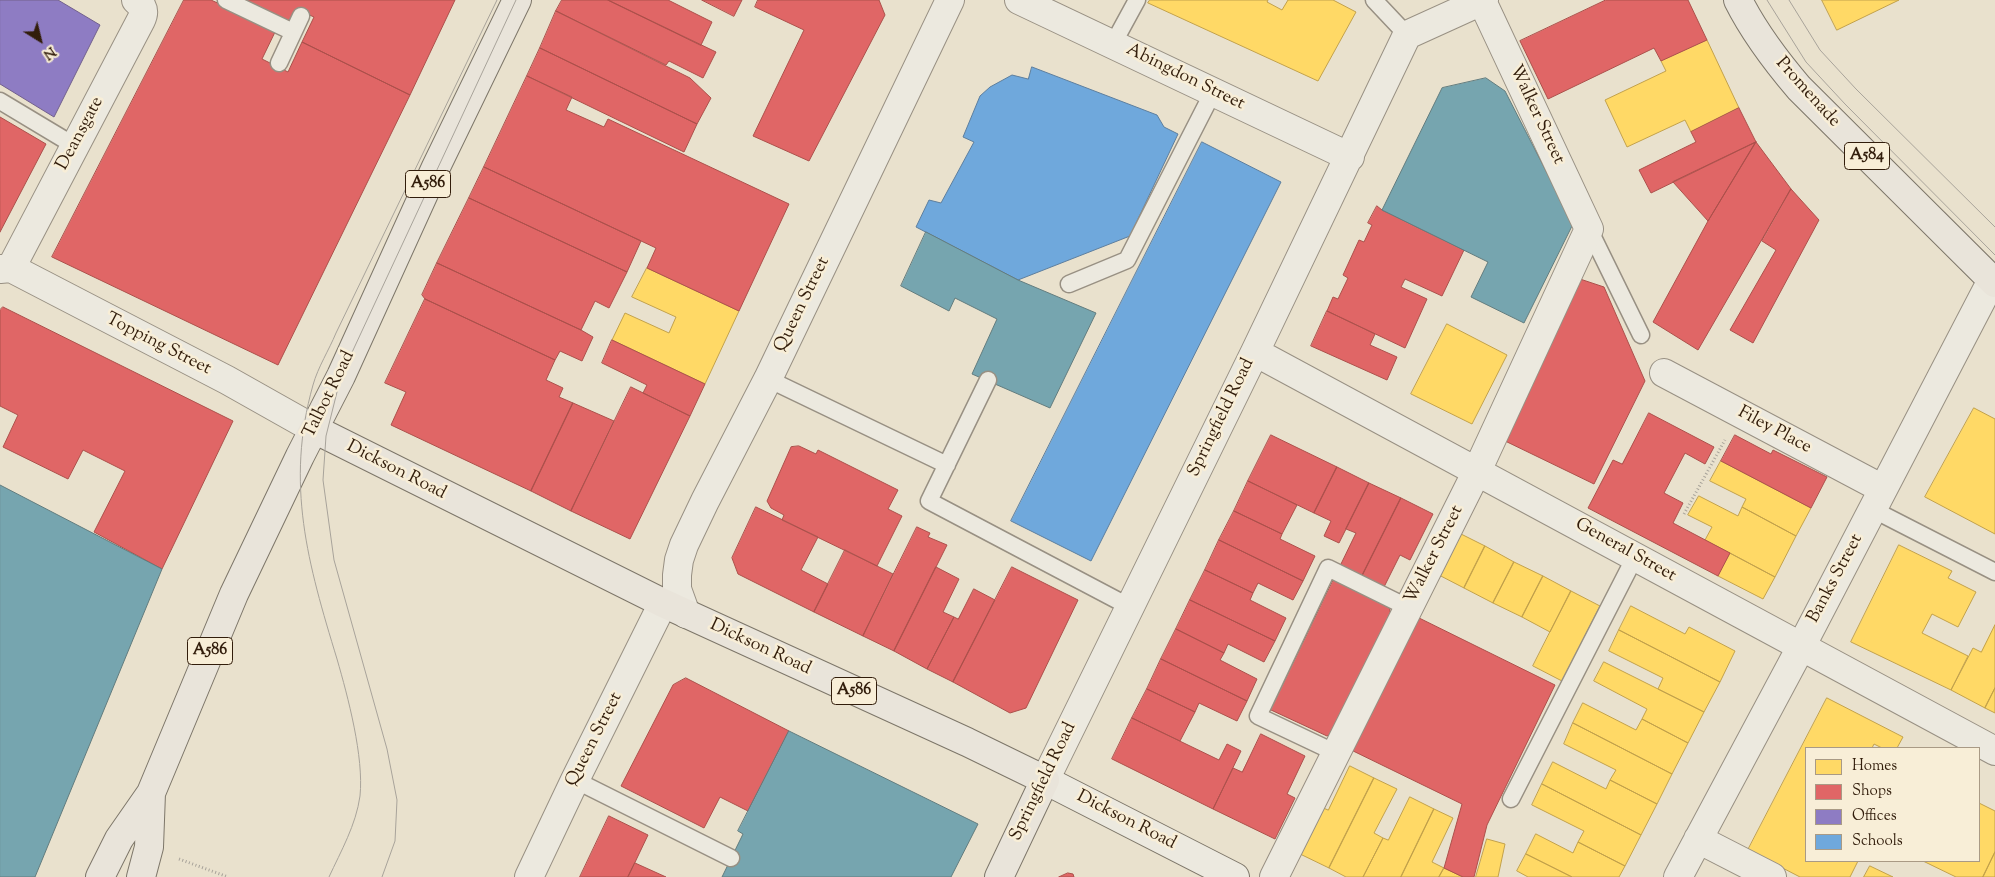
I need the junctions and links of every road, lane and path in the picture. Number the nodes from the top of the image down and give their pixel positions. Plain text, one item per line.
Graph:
1 (226, 0) edge
2 (517, 0) edge
3 (950, 0) edge
4 (1019, 0) edge
5 (1137, 0) edge
6 (1374, 0) edge
7 (1483, 0) edge
8 (1738, 0) edge
9 (141, 2) edge
10 (301, 16) dead end
11 (293, 32) junction
12 (1407, 35) junction
13 (1113, 44) junction
14 (279, 64) dead end
15 (1213, 92) junction
16 (0, 101) edge
17 (75, 146) junction
18 (1350, 157) junction
19 (1589, 229) junction
20 (6, 268) edge
21 (1994, 281) edge
22 (1069, 284) dead end
23 (1641, 335) dead end
24 (1255, 352) junction
25 (1664, 373) dead end
26 (768, 379) junction
27 (988, 380) dead end
28 (1740, 413) junction
29 (314, 429) junction
30 (947, 465) junction
31 (1477, 471) junction
32 (1878, 499) junction
33 (1684, 514) dead end
34 (1635, 557) junction
35 (1995, 572) edge
36 (1130, 607) junction
37 (674, 608) junction
38 (1409, 608) junction
39 (1801, 647) junction
40 (1995, 751) edge
41 (1336, 753) junction
42 (575, 780) junction
43 (1044, 780) junction
44 (151, 793) junction
45 (1511, 799) dead end
46 (1698, 839) junction
47 (150, 847) junction
48 (731, 858) dead end
49 (100, 877) edge
50 (140, 877) edge
51 (228, 877) edge
52 (529, 877) edge
53 (999, 877) edge
54 (1235, 877) edge
55 (1274, 877) edge
56 (1678, 877) edge
57 (1772, 877) edge

1 - 11 lane
2 - 29 main road, Talbot Road / A586
3 - 26 street, Queen Street
4 - 13 street, Abingdon Street
5 - 13 lane
6 - 12 lane
7 - 12 street
7 - 19 street, Walker Street
8 - 21 main road, Promenade / A584
9 - 17 street, Deansgate
10 - 11 lane
11 - 14 lane
12 - 18 street, Springfield Road
13 - 15 street, Abingdon Street
15 - 18 street, Abingdon Street
15 - 22 lane
16 - 17 lane
17 - 20 street, Deansgate
18 - 24 street, Springfield Road
19 - 23 lane, Walker Street
19 - 31 street, Walker Street
20 - 29 street, Topping Street
21 - 32 street, Banks Street
24 - 31 street, General Street
24 - 36 street, Springfield Road
25 - 28 street, Filey Place
26 - 30 lane
26 - 37 street, Queen Street
27 - 30 lane
28 - 32 street, Filey Place
28 - 33 path
29 - 37 main road, Dickson Road / A586
29 - 44 main road, Talbot Road / A586
30 - 36 lane
31 - 34 street, General Street
31 - 38 street, Walker Street
32 - 35 lane
32 - 39 street, Banks Street
34 - 39 street, General Street
34 - 45 lane
36 - 43 street, Springfield Road
37 - 42 street, Queen Street
37 - 43 main road, Dickson Road / A586
38 - 41 street, Walker Street
38 - 41 lane
39 - 40 street, General Street
39 - 46 street, Banks Street
41 - 55 street, Walker Street
42 - 48 lane
42 - 52 street, Queen Street
43 - 53 main road, Springfield Road
43 - 54 street, Dickson Road
44 - 47 main road, Talbot Road / A586
44 - 49 main road, Talbot Road / A586
46 - 56 street, Banks Street
46 - 57 street
47 - 50 main road, Talbot Road / A586
47 - 51 path

